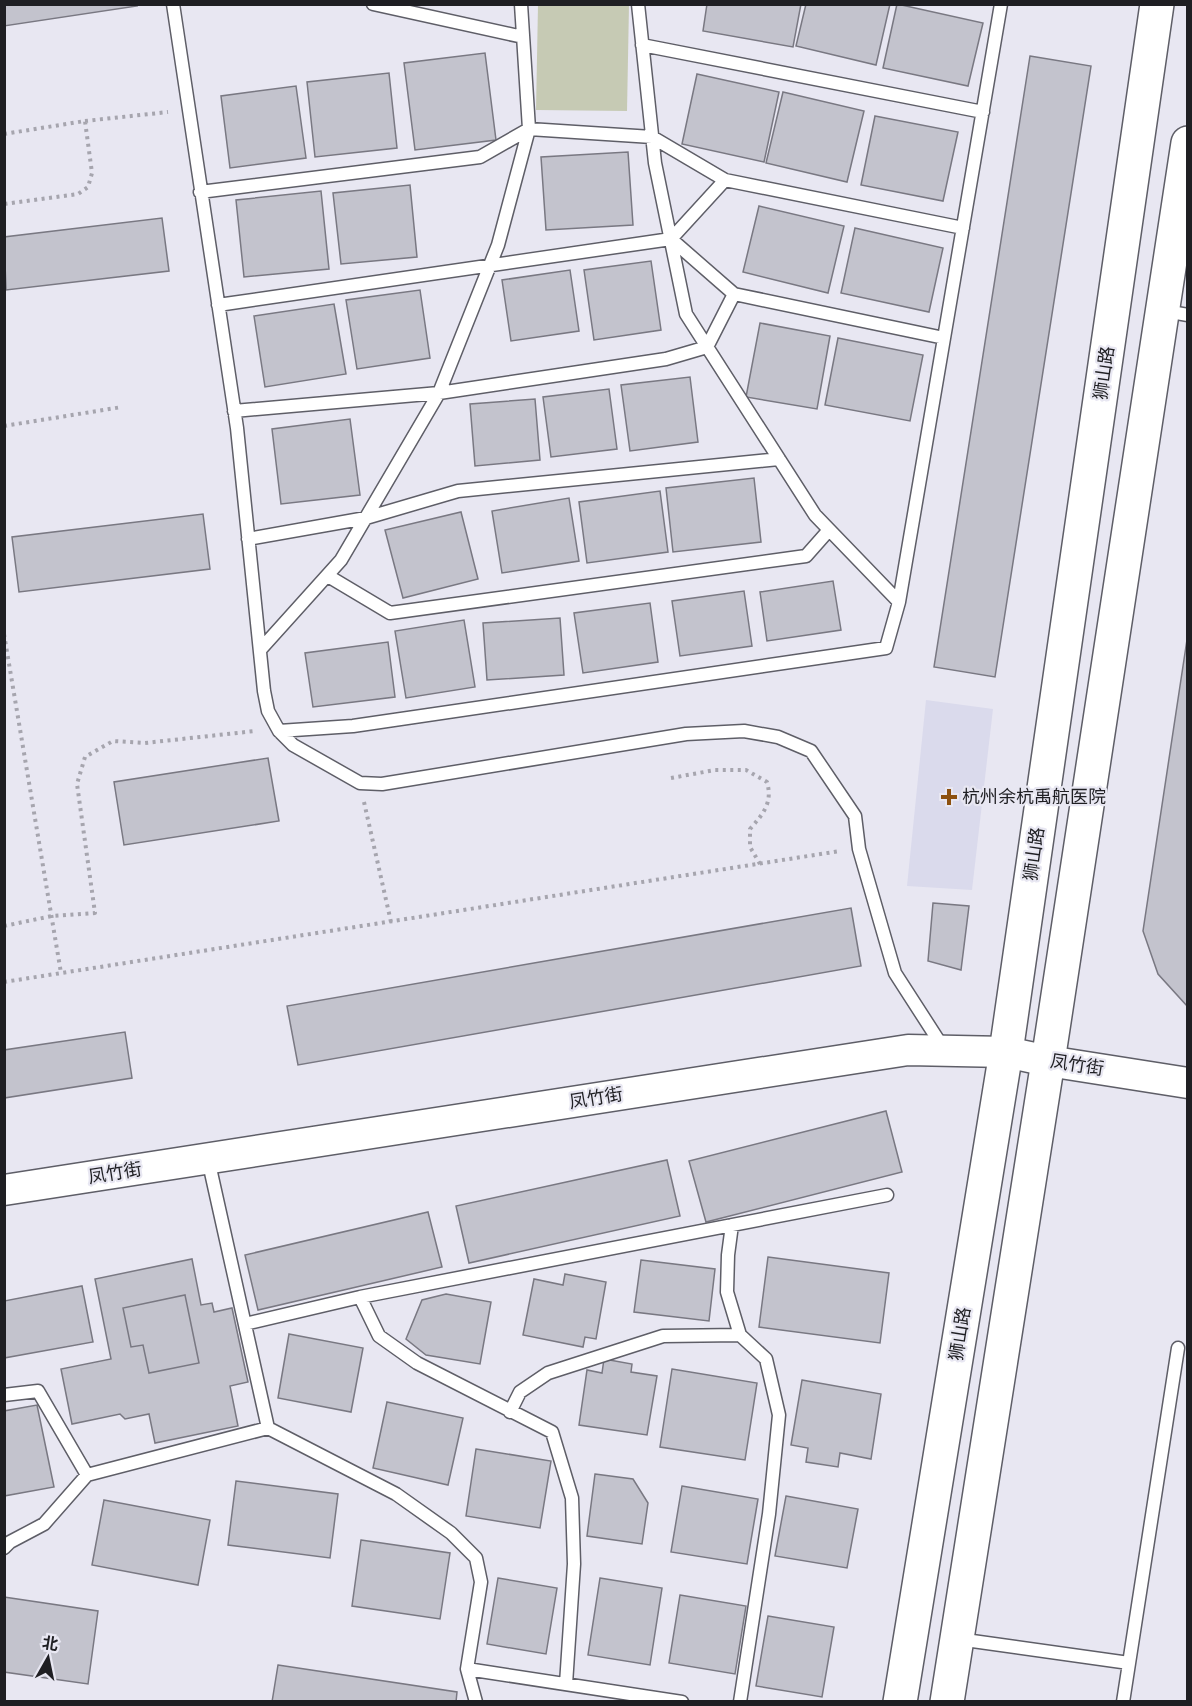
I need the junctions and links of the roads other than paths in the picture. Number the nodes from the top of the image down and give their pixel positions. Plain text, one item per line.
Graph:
1 (174, 4) edge
2 (373, 4) edge
3 (521, 4) edge
4 (638, 4) edge
5 (1001, 4) edge
6 (1153, 6) edge
7 (524, 38) junction
8 (642, 45) junction
9 (983, 112) junction
10 (529, 129) junction
11 (652, 137) junction
12 (1188, 143) edge
13 (725, 180) junction
14 (200, 192) junction
15 (963, 228) junction
16 (670, 239) junction
17 (490, 266) junction
18 (734, 294) junction
19 (218, 305) junction
20 (1175, 313) edge
21 (944, 338) junction
22 (707, 347) junction
23 (439, 393) junction
24 (234, 411) junction
25 (779, 459) junction
26 (366, 518) junction
27 (829, 530) junction
28 (248, 539) junction
29 (328, 576) junction
30 (898, 602) junction
31 (260, 650) junction
32 (279, 731) junction
33 (945, 1051) junction
34 (1006, 1052) junction
35 (1048, 1061) junction
36 (1188, 1083) edge
37 (208, 1159) junction
38 (4, 1191) edge
39 (887, 1195) dead end
40 (732, 1225) junction
41 (360, 1297) junction
42 (245, 1324) junction
43 (740, 1335) junction
44 (1178, 1348) dead end
45 (4, 1395) edge
46 (510, 1412) junction
47 (268, 1428) junction
48 (87, 1475) junction
49 (6, 1544) edge
50 (957, 1638) junction
51 (1129, 1663) junction
52 (466, 1668) junction
53 (566, 1684) junction
54 (476, 1701) edge
55 (682, 1701) edge
56 (740, 1701) edge
57 (900, 1701) edge
58 (947, 1701) edge
59 (1124, 1701) edge

1 - 14 lane
2 - 7 lane
3 - 7 lane
4 - 8 lane
5 - 9 lane
6 - 34 main road, 狮山路
7 - 10 lane
8 - 9 lane
8 - 11 lane
9 - 15 lane
10 - 11 lane
10 - 14 lane
10 - 17 lane
11 - 13 lane
11 - 16 lane
12 - 20 main road
13 - 15 lane
13 - 16 lane
14 - 19 lane
15 - 21 lane
16 - 17 lane
16 - 18 lane
16 - 22 lane
17 - 19 lane
17 - 23 lane
18 - 21 lane
18 - 22 lane
19 - 24 lane
20 - 35 main road
21 - 30 lane
22 - 23 lane
22 - 25 lane
23 - 24 lane
23 - 26 lane
24 - 28 lane
25 - 26 lane
25 - 27 lane
26 - 28 lane
26 - 29 lane
27 - 29 lane
27 - 30 lane
28 - 31 lane
29 - 31 lane
30 - 32 lane
31 - 32 lane
32 - 33 lane
33 - 34 street, 凤竹街
33 - 37 street, 凤竹街
34 - 35 street, 凤竹街
34 - 57 main road, 狮山路
35 - 36 street, 凤竹街
35 - 50 main road
37 - 38 street, 凤竹街
37 - 42 lane
39 - 40 lane
40 - 41 lane
40 - 43 lane
41 - 42 lane
41 - 46 lane
42 - 47 lane
43 - 46 lane
43 - 56 lane
44 - 51 lane
45 - 48 lane
46 - 53 lane
47 - 48 lane
47 - 52 lane
48 - 49 lane
50 - 51 lane
50 - 58 main road
51 - 59 lane
52 - 53 lane
52 - 54 lane
53 - 55 lane

